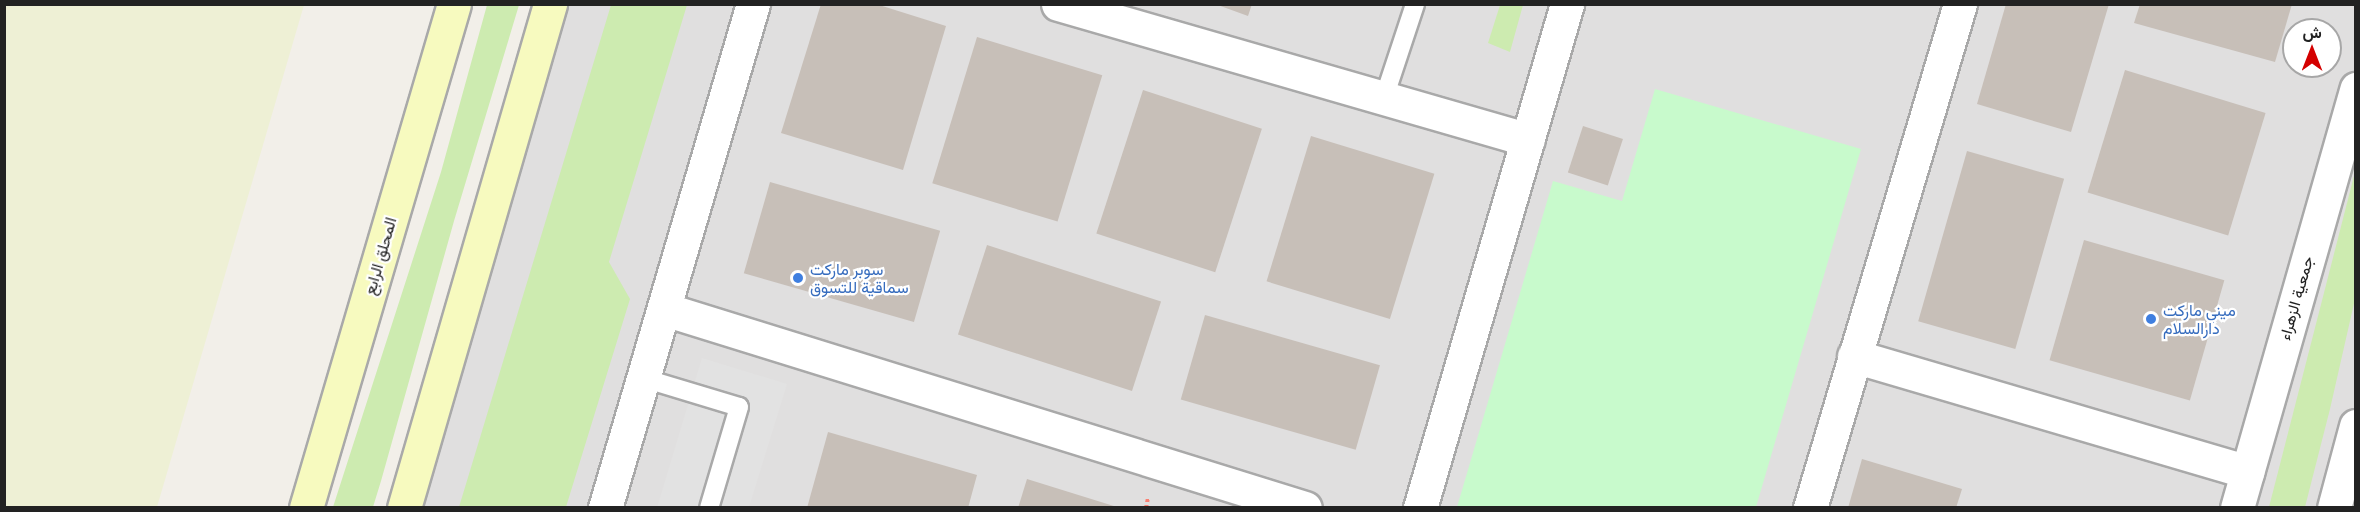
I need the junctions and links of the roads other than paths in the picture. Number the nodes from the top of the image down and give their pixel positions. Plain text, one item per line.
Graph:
1 (453, 4) edge
2 (550, 4) edge
3 (753, 4) edge
4 (1058, 4) edge
5 (1415, 4) edge
6 (1567, 4) edge
7 (1960, 4) edge
8 (2355, 89) edge
9 (1384, 98) junction
10 (1528, 140) junction
11 (664, 309) junction
12 (1854, 356) junction
13 (643, 378) junction
14 (2355, 426) edge
15 (2247, 472) junction
16 (306, 507) edge
17 (404, 507) edge
18 (605, 507) edge
19 (709, 507) edge
20 (1305, 507) edge
21 (1420, 507) edge
22 (1810, 507) edge
23 (2237, 507) edge
24 (2334, 507) edge

1 - 16 main road, المحلق الرابع
2 - 17 main road
3 - 11 street
4 - 9 street
5 - 9 lane
6 - 10 street
7 - 12 street
8 - 15 street, جمعية الزهراء
9 - 10 street
10 - 21 street
11 - 13 street
11 - 20 street
12 - 15 street
12 - 22 street
13 - 18 street
13 - 19 lane
14 - 24 street
15 - 23 street, جمعية الزهراء

